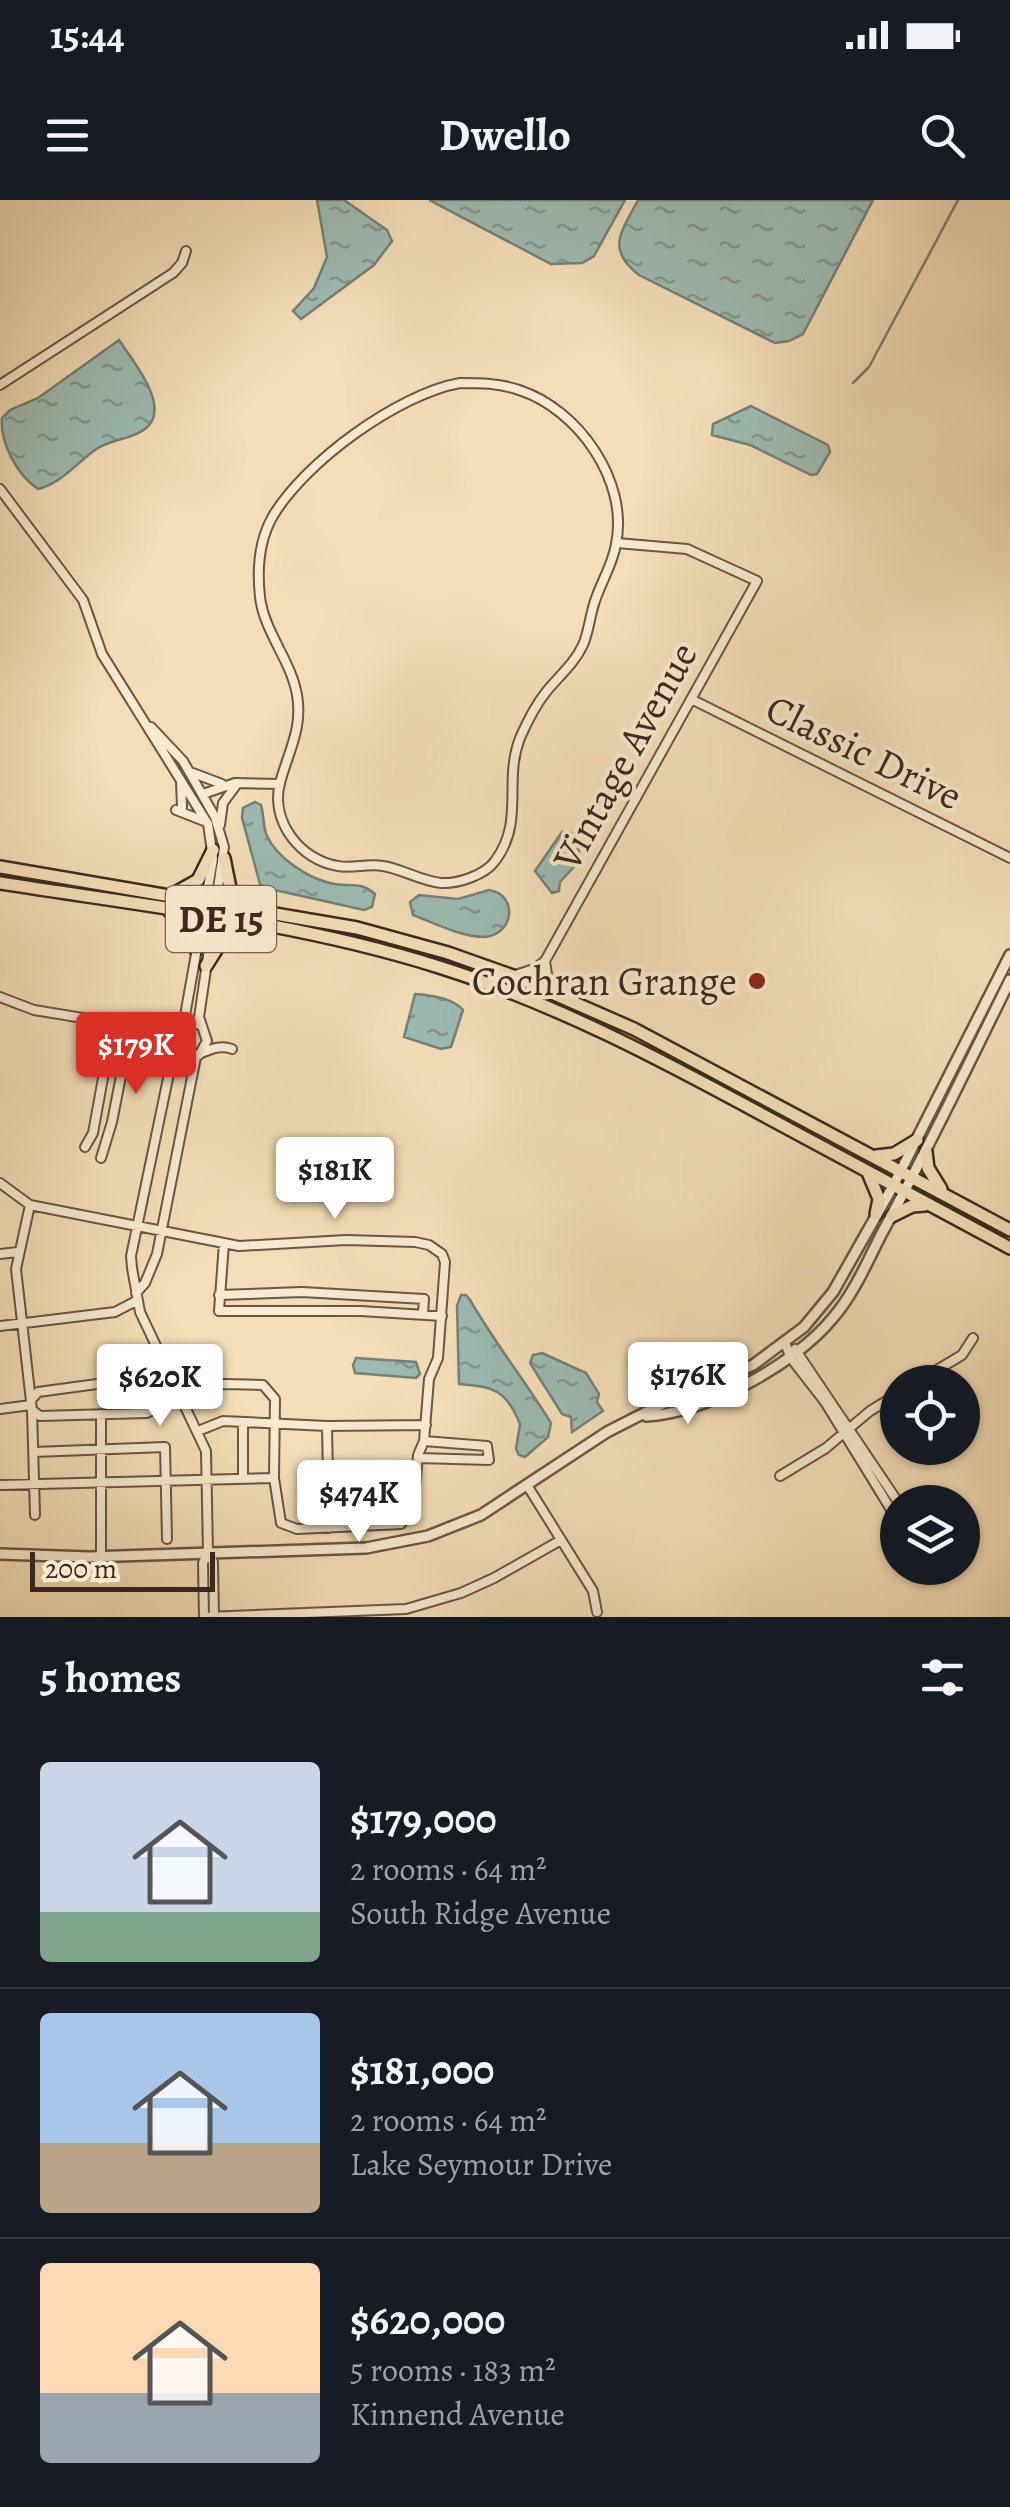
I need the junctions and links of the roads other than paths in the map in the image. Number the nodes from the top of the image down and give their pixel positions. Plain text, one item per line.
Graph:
1 (186, 251) dead end
2 (0, 385) edge
3 (0, 488) edge
4 (617, 543) junction
5 (691, 699) junction
6 (185, 774) junction
7 (238, 782) junction
8 (280, 784) junction
9 (226, 786) junction
10 (199, 796) junction
11 (208, 824) junction
12 (220, 829) junction
13 (219, 854) junction
14 (1010, 858) edge
15 (0, 867) edge
16 (0, 883) edge
17 (166, 894) junction
18 (211, 902) junction
19 (250, 909) junction
20 (166, 910) junction
21 (208, 916) junction
22 (259, 925) junction
23 (196, 950) junction
24 (1010, 955) edge
25 (544, 961) junction
26 (206, 966) junction
27 (512, 976) junction
28 (1010, 980) edge
29 (555, 993) junction
30 (0, 998) edge
31 (182, 1022) junction
32 (114, 1023) junction
33 (130, 1026) junction
34 (150, 1029) junction
35 (204, 1029) junction
36 (170, 1044) junction
37 (197, 1056) junction
38 (917, 1140) junction
39 (86, 1146) dead end
40 (926, 1152) junction
41 (872, 1156) junction
42 (100, 1158) dead end
43 (862, 1168) junction
44 (900, 1171) junction
45 (913, 1178) junction
46 (0, 1183) edge
47 (899, 1189) junction
48 (948, 1196) junction
49 (30, 1204) junction
50 (931, 1206) junction
51 (876, 1214) junction
52 (892, 1216) junction
53 (138, 1225) junction
54 (162, 1230) junction
55 (1010, 1230) edge
56 (224, 1243) junction
57 (1010, 1248) edge
58 (18, 1252) junction
59 (0, 1254) edge
60 (131, 1256) junction
61 (154, 1264) junction
62 (219, 1295) junction
63 (136, 1297) junction
64 (424, 1314) junction
65 (442, 1316) junction
66 (22, 1324) junction
67 (0, 1326) edge
68 (973, 1338) dead end
69 (785, 1342) junction
70 (794, 1354) junction
71 (166, 1365) junction
72 (945, 1365) edge
73 (180, 1396) junction
74 (31, 1405) junction
75 (880, 1407) edge
76 (0, 1409) edge
77 (101, 1414) junction
78 (643, 1416) junction
79 (275, 1422) junction
80 (242, 1423) junction
81 (426, 1425) junction
82 (327, 1426) junction
83 (847, 1430) junction
84 (198, 1431) junction
85 (424, 1441) junction
86 (102, 1450) junction
87 (34, 1452) junction
88 (418, 1458) junction
89 (780, 1476) dead end
90 (206, 1478) junction
91 (243, 1478) junction
92 (274, 1478) junction
93 (166, 1481) junction
94 (103, 1483) junction
95 (0, 1485) edge
96 (35, 1485) junction
97 (527, 1485) junction
98 (886, 1485) edge
99 (880, 1488) edge
100 (35, 1515) dead end
101 (329, 1528) junction
102 (168, 1539) dead end
103 (561, 1540) junction
104 (208, 1552) junction
105 (0, 1554) edge
106 (102, 1556) junction
107 (406, 1613) edge
108 (599, 1615) edge
109 (214, 1616) edge
110 (204, 1617) edge

1 - 2 street
3 - 6 street
4 - 5 street, Vintage Avenue
4 - 8 street
4 - 8 street
5 - 14 street, Classic Drive
5 - 25 street, Vintage Avenue
6 - 9 street
6 - 10 street
6 - 11 street
7 - 8 street
7 - 9 street
7 - 12 street
9 - 10 street
10 - 11 street
10 - 12 street
11 - 13 street
12 - 13 street
13 - 17 main road
13 - 18 street
13 - 19 main road
15 - 17 main road, DE 15
16 - 20 main road, DE 15
17 - 18 main road, DE 15
18 - 19 main road, DE 15
18 - 21 street
19 - 27 main road, DE 15
20 - 21 main road, DE 15
20 - 23 main road
21 - 22 main road, DE 15
21 - 23 street
21 - 26 street
22 - 26 main road
22 - 43 main road, DE 15
23 - 31 street
24 - 38 street
25 - 27 street
25 - 29 street
26 - 35 street
27 - 29 main road, DE 15
28 - 40 street
29 - 41 main road, DE 15
30 - 32 street
31 - 34 street
31 - 35 street
31 - 36 street
32 - 33 street
32 - 39 street
33 - 34 street
33 - 42 street
34 - 36 street
35 - 37 street
35 - 37 street
36 - 37 street
36 - 53 street
37 - 54 street
38 - 41 main road
38 - 44 street
40 - 45 street
40 - 48 main road
41 - 44 main road, DE 15
43 - 47 main road, DE 15
43 - 51 main road
44 - 45 main road, DE 15
44 - 47 street
45 - 47 street
45 - 48 main road, DE 15
46 - 49 street
47 - 50 main road, DE 15
47 - 51 street
47 - 52 street
48 - 55 main road, DE 15
49 - 53 street
49 - 58 street
50 - 52 main road
50 - 57 main road, DE 15
51 - 69 street
52 - 70 street
53 - 54 street
53 - 60 street
54 - 56 street
54 - 61 street
56 - 62 street
56 - 65 street
58 - 59 street
58 - 66 street
60 - 61 street
60 - 63 street
61 - 63 street
62 - 64 street
62 - 64 street
63 - 66 street
63 - 71 street
64 - 65 street
65 - 81 street
66 - 67 street
66 - 74 street
68 - 72 street
69 - 70 street
69 - 78 street
70 - 78 street
70 - 83 street
71 - 73 street
71 - 74 street
73 - 77 street
73 - 79 street
73 - 84 street
74 - 76 street
74 - 77 street
74 - 87 street
75 - 83 street
77 - 86 street
78 - 97 street
79 - 80 street
79 - 82 street
79 - 92 street
80 - 84 street
80 - 91 street
81 - 82 street
81 - 85 street
82 - 101 street
83 - 89 street
83 - 98 street
83 - 99 street
84 - 90 street
85 - 88 street
85 - 88 street
86 - 87 street
86 - 93 street
86 - 94 street
87 - 96 street
88 - 101 street
90 - 91 street
90 - 93 street
90 - 104 street
91 - 92 street
92 - 101 street
93 - 94 street
93 - 102 street
94 - 96 street
94 - 106 street
95 - 96 street
96 - 100 street
97 - 103 street
97 - 104 street
103 - 107 street
103 - 108 street
104 - 106 street
104 - 109 street
104 - 110 street
105 - 106 street
107 - 109 street
109 - 110 street

